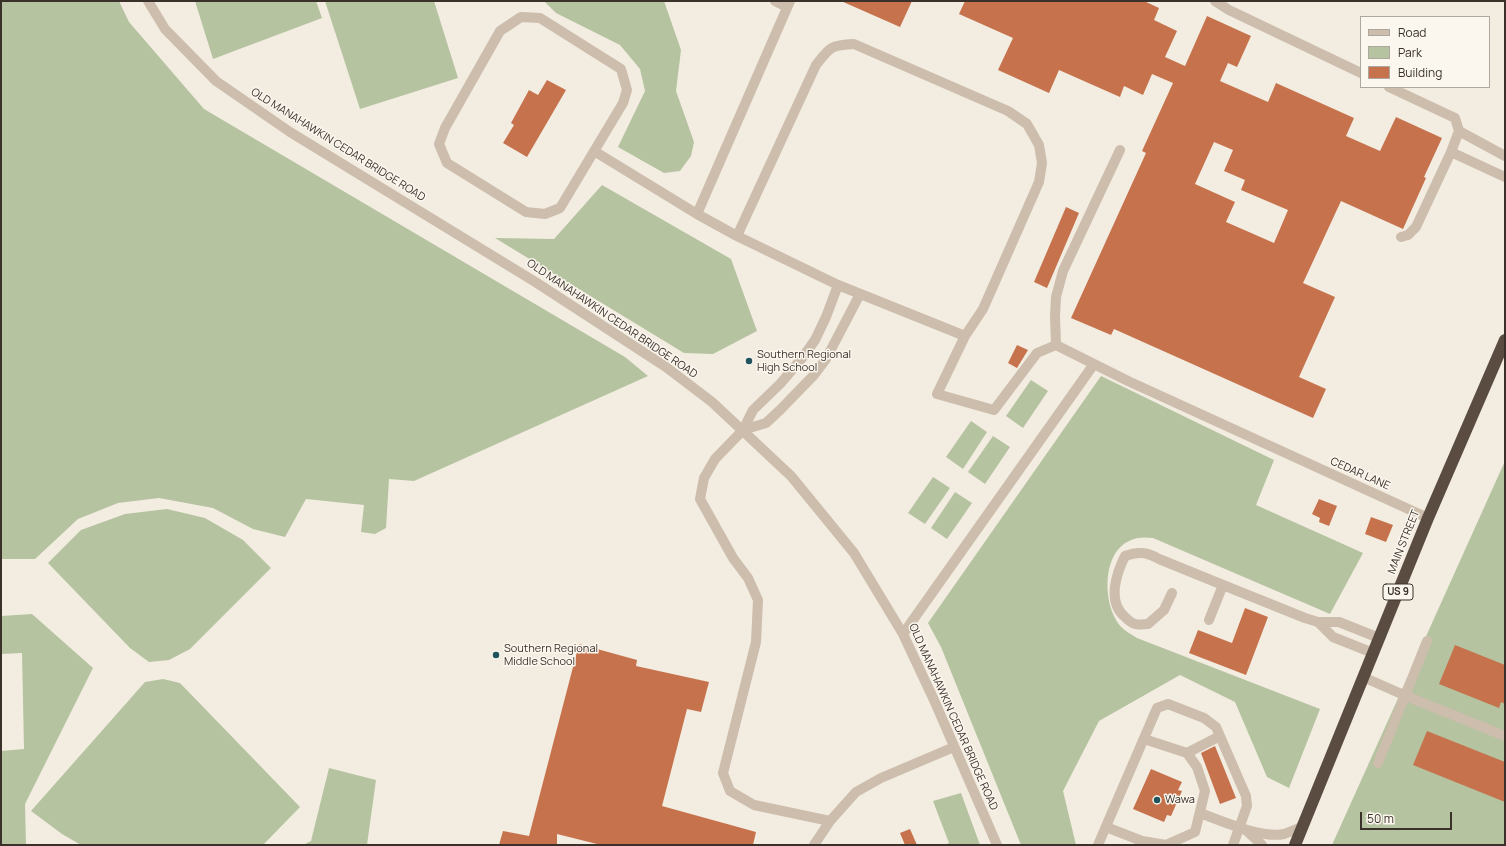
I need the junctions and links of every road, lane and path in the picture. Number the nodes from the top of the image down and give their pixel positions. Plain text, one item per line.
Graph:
1 (148, 1) edge
2 (775, 1) edge
3 (1215, 1) edge
4 (789, 4) edge
5 (1360, 73) edge
6 (1391, 88) edge
7 (1459, 131) junction
8 (1120, 150) dead end
9 (594, 151) junction
10 (1452, 152) junction
11 (1505, 156) edge
12 (1505, 177) edge
13 (697, 214) junction
14 (737, 236) junction
15 (1401, 237) dead end
16 (838, 285) junction
17 (860, 294) junction
18 (965, 336) junction
19 (1505, 340) edge
20 (1056, 345) junction
21 (1094, 364) junction
22 (743, 430) junction
23 (1428, 518) junction
24 (1224, 585) junction
25 (1172, 593) dead end
26 (1209, 620) dead end
27 (1318, 622) junction
28 (903, 634) junction
29 (1379, 638) junction
30 (1427, 641) dead end
31 (1373, 653) junction
32 (1363, 677) junction
33 (1406, 696) junction
34 (1220, 736) junction
35 (1505, 736) edge
36 (1144, 739) junction
37 (954, 746) junction
38 (1187, 753) junction
39 (1378, 763) dead end
40 (1200, 813) junction
41 (830, 821) junction
42 (1106, 827) junction
43 (1302, 827) junction
44 (1243, 828) junction
45 (1143, 843) edge
46 (814, 845) edge
47 (997, 845) edge
48 (1098, 845) edge
49 (1233, 845) edge
50 (1262, 845) edge
51 (1295, 845) edge

1 - 22 street, OLD MANAHAWKIN CEDAR BRIDGE ROAD
2 - 4 street
3 - 5 street
4 - 13 street
6 - 7 street
7 - 10 street
7 - 11 street
8 - 20 street
9 - 9 street
9 - 13 street
10 - 12 street
10 - 15 street
13 - 14 street
14 - 16 street
14 - 18 street
16 - 17 street
16 - 22 street
17 - 18 street
17 - 22 street
18 - 20 street
19 - 23 highway, MAIN STREET / US 9
20 - 21 street, CEDAR LANE
21 - 23 street, CEDAR LANE
21 - 28 street
22 - 28 street, OLD MANAHAWKIN CEDAR BRIDGE ROAD
22 - 41 street
23 - 29 highway, MAIN STREET / US 9
24 - 25 street
24 - 26 street
24 - 27 street
27 - 29 street
27 - 31 street
28 - 37 street, OLD MANAHAWKIN CEDAR BRIDGE ROAD
29 - 31 highway, MAIN STREET / US 9
30 - 33 street
31 - 32 highway, MAIN STREET / US 9
32 - 33 street
32 - 43 highway, MAIN STREET / US 9
33 - 35 street
33 - 39 street
34 - 36 street
34 - 38 street
34 - 44 street
36 - 38 street
36 - 42 street
37 - 41 street
37 - 47 street, OLD MANAHAWKIN CEDAR BRIDGE ROAD
38 - 40 street
40 - 44 street
40 - 45 street
41 - 46 street
42 - 45 street
42 - 48 street
43 - 44 street
43 - 51 highway, MAIN STREET / US 9
44 - 49 street
44 - 50 street

